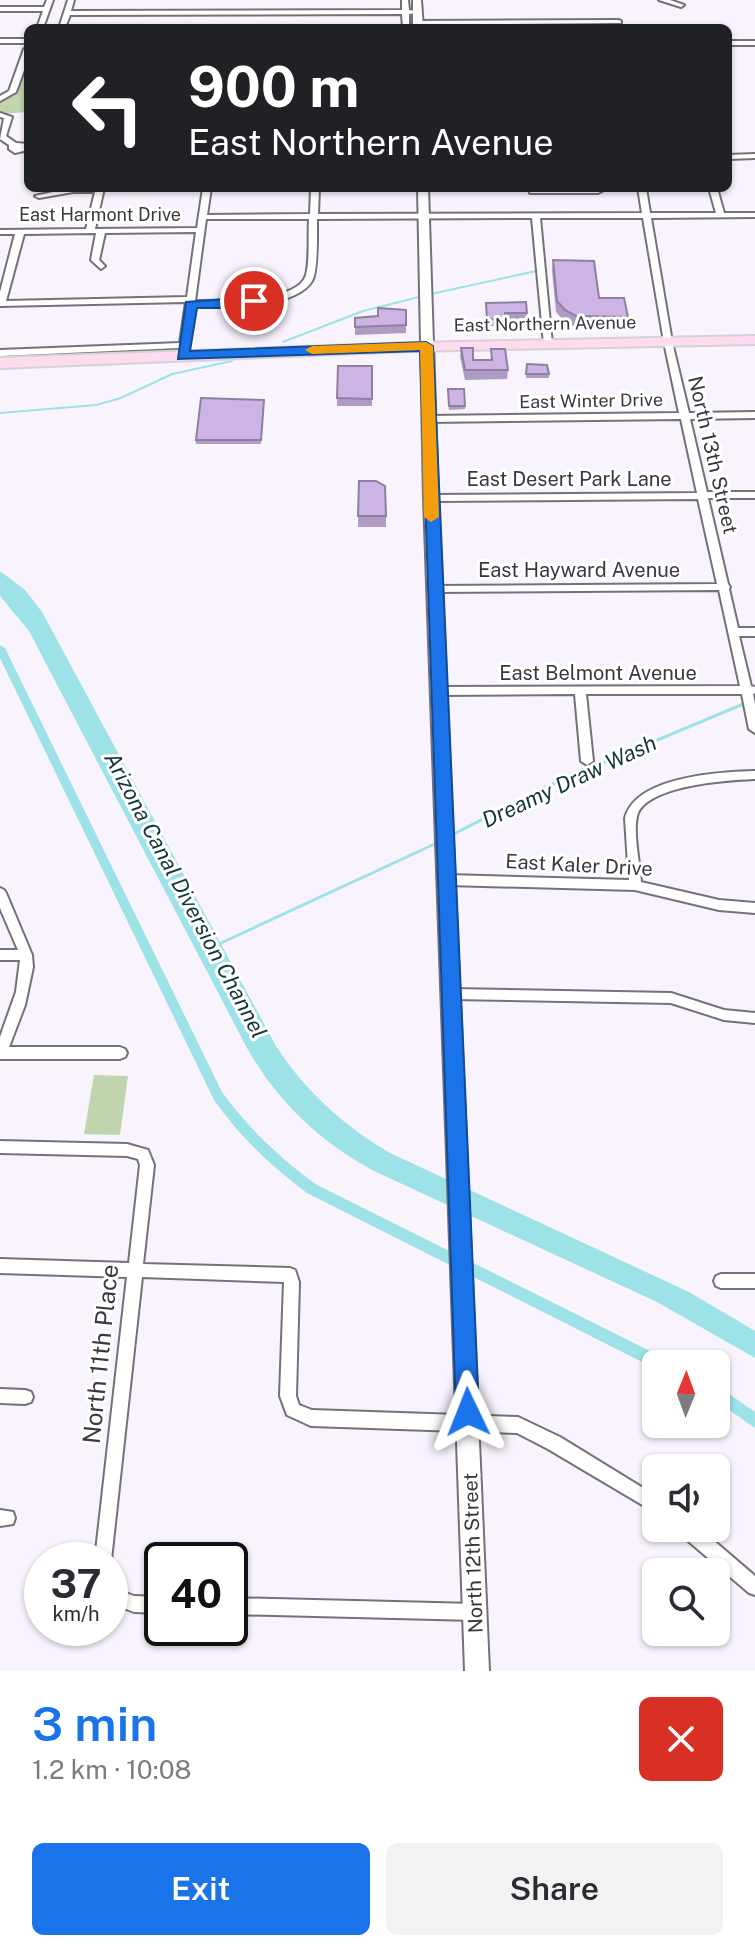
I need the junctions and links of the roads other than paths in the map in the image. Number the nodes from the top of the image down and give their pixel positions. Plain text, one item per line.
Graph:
1 (50, 0) edge
2 (71, 0) edge
3 (405, 0) edge
4 (417, 0) edge
5 (662, 0) edge
6 (681, 5) dead end
7 (0, 9) edge
8 (47, 9) junction
9 (405, 12) junction
10 (66, 13) junction
11 (418, 21) edge
12 (619, 22) dead end
13 (41, 24) edge
14 (63, 24) edge
15 (406, 24) edge
16 (0, 41) edge
17 (24, 41) edge
18 (732, 43) edge
19 (755, 43) edge
20 (24, 60) edge
21 (0, 99) edge
22 (0, 115) edge
23 (20, 146) edge
24 (0, 149) edge
25 (755, 156) edge
26 (732, 157) edge
27 (62, 192) edge
28 (99, 192) edge
29 (206, 192) edge
30 (315, 192) edge
31 (423, 192) edge
32 (599, 192) edge
33 (643, 192) edge
34 (714, 192) edge
35 (39, 196) dead end
36 (721, 215) junction
37 (755, 215) edge
38 (603, 216) junction
39 (646, 216) junction
40 (203, 217) junction
41 (313, 217) junction
42 (424, 217) junction
43 (536, 217) junction
44 (201, 230) junction
45 (90, 231) junction
46 (101, 231) junction
47 (0, 232) edge
48 (20, 232) junction
49 (101, 266) dead end
50 (191, 302) junction
51 (1, 304) edge
52 (755, 340) edge
53 (668, 342) junction
54 (548, 344) junction
55 (426, 346) junction
56 (183, 350) junction
57 (0, 353) edge
58 (0, 363) edge
59 (755, 415) edge
60 (685, 416) junction
61 (428, 419) junction
62 (704, 495) junction
63 (755, 495) edge
64 (431, 498) junction
65 (725, 587) junction
66 (434, 589) junction
67 (735, 632) junction
68 (755, 632) edge
69 (751, 690) edge
70 (440, 691) junction
71 (580, 691) junction
72 (755, 729) edge
73 (587, 761) dead end
74 (755, 775) edge
75 (448, 880) junction
76 (635, 885) junction
77 (0, 893) edge
78 (755, 908) edge
79 (0, 955) edge
80 (26, 955) junction
81 (452, 994) junction
82 (755, 1018) edge
83 (0, 1052) edge
84 (120, 1053) dead end
85 (0, 1147) edge
86 (0, 1266) edge
87 (133, 1270) junction
88 (721, 1281) dead end
89 (755, 1281) edge
90 (0, 1396) edge
91 (25, 1397) dead end
92 (468, 1424) junction
93 (642, 1496) edge
94 (105, 1542) edge
95 (702, 1542) edge
96 (755, 1587) edge
97 (248, 1606) edge
98 (475, 1612) junction
99 (477, 1671) edge

1 - 8 street
2 - 10 street
3 - 9 street
4 - 11 street
5 - 6 street
7 - 8 street
8 - 13 street
9 - 10 street
9 - 11 street
9 - 15 street
10 - 14 street
11 - 12 street
16 - 17 street
18 - 19 street
20 - 21 street
22 - 23 street
23 - 24 street
25 - 26 street
27 - 35 street
28 - 45 street
29 - 40 street
30 - 41 street
31 - 42 street, North 12th Street
32 - 38 street
33 - 39 street, North 13th Street
34 - 36 street
36 - 37 street, East Harmont Drive
36 - 39 street, East Harmont Drive
38 - 39 street, East Harmont Drive
38 - 43 street, East Harmont Drive
39 - 53 street, North 13th Street
40 - 41 street, East Harmont Drive
40 - 44 street
41 - 42 street, East Harmont Drive
41 - 50 street
42 - 43 street, East Harmont Drive
42 - 55 street, North 12th Street
43 - 54 street
44 - 46 street, East Harmont Drive
44 - 50 street
45 - 46 street, East Harmont Drive
45 - 48 street, East Harmont Drive
46 - 49 street
47 - 48 street, East Harmont Drive
48 - 51 street
50 - 51 street
50 - 56 street
52 - 53 main road, East Northern Avenue
53 - 54 main road, East Northern Avenue
53 - 60 street, North 13th Street
54 - 55 main road, East Northern Avenue
55 - 56 main road, East Northern Avenue
55 - 61 street, North 12th Street
56 - 57 street, East Northern Avenue
56 - 58 main road, East Northern Avenue
59 - 60 street, East Winter Drive
60 - 61 street, East Winter Drive
60 - 62 street, North 13th Street
61 - 64 street, North 12th Street
62 - 63 street, East Desert Park Lane
62 - 64 street, East Desert Park Lane
62 - 65 street, North 13th Street
64 - 66 street, North 12th Street
65 - 66 street, East Hayward Avenue
65 - 67 street, North 13th Street
66 - 70 street, North 12th Street
67 - 68 street
67 - 69 street, North 13th Street
69 - 71 street, East Belmont Avenue
69 - 72 street, North 13th Street
70 - 71 street, East Belmont Avenue
70 - 75 street, North 12th Street
71 - 73 street
74 - 76 street
75 - 76 street, East Kaler Drive
75 - 81 street, North 12th Street
76 - 78 street, East Kaler Drive
77 - 80 street
79 - 80 street
80 - 83 street
81 - 82 street
81 - 92 street, North 12th Street
83 - 84 street
85 - 87 street, North 11th Place
86 - 87 street
87 - 92 street
87 - 94 street, North 11th Place
88 - 89 street
90 - 91 street
92 - 93 street
92 - 98 street, North 12th Street
95 - 96 street
97 - 98 street
98 - 99 street, North 12th Street

